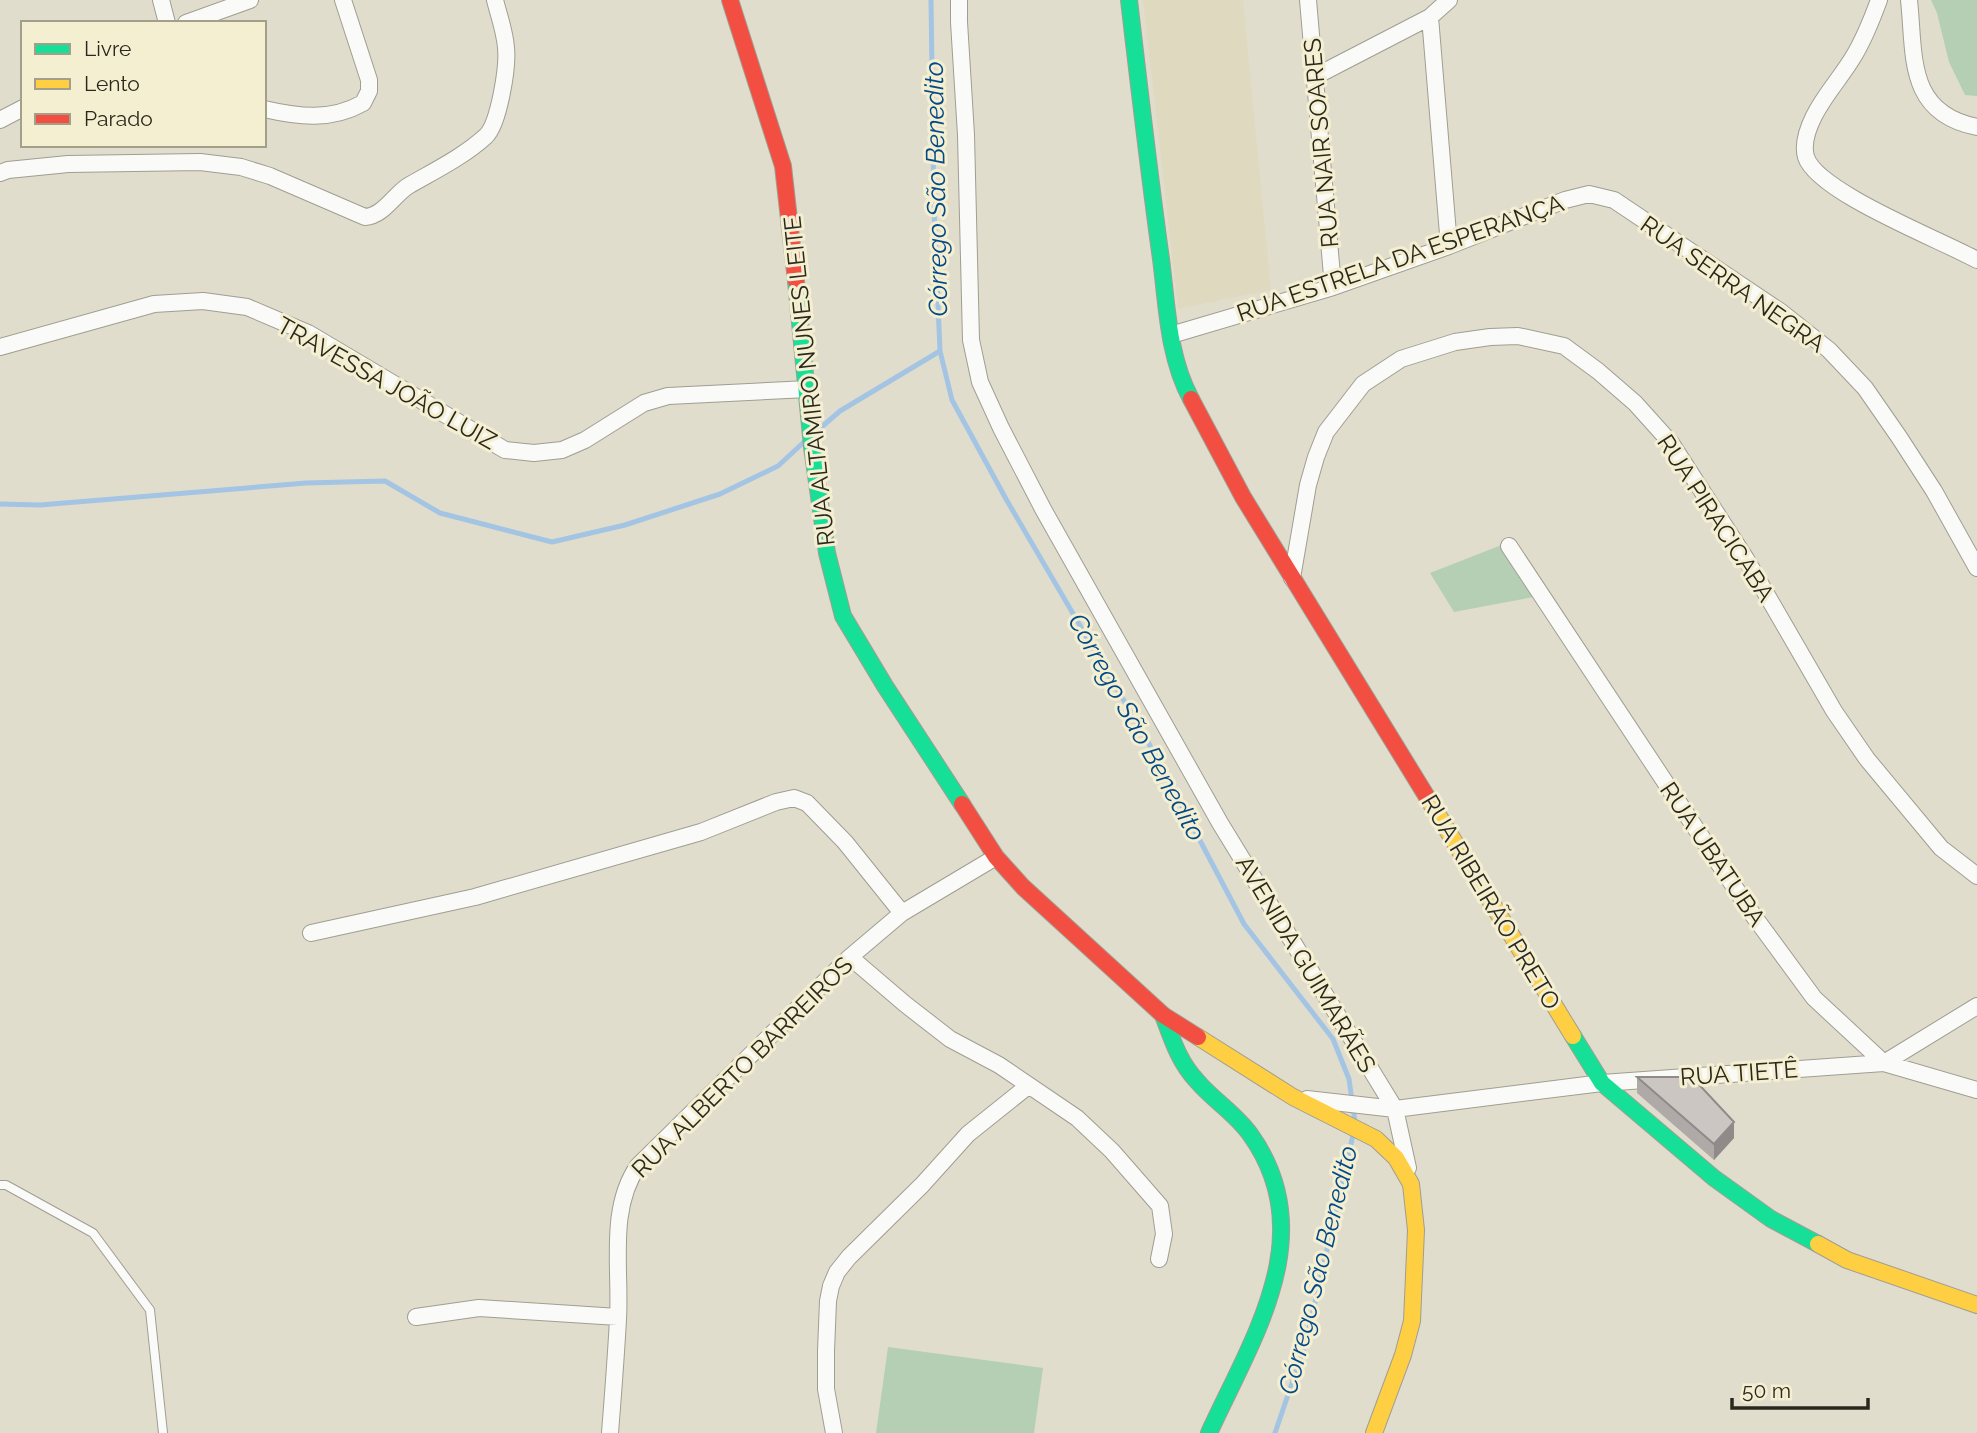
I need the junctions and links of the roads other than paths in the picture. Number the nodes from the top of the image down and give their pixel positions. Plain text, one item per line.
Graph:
1 (162, 0) edge
2 (250, 0) edge
3 (343, 0) edge
4 (495, 0) edge
5 (730, 0) edge
6 (959, 0) edge
7 (1129, 0) edge
8 (1308, 0) edge
9 (1449, 0) edge
10 (1878, 0) edge
11 (1909, 0) edge
12 (1430, 17) junction
13 (167, 21) edge
14 (192, 21) edge
15 (1314, 77) junction
16 (266, 108) edge
17 (21, 109) edge
18 (0, 120) edge
19 (1977, 127) edge
20 (0, 173) edge
21 (1590, 194) joint
22 (1450, 246) junction
23 (1977, 260) edge
24 (1334, 287) junction
25 (1171, 335) junction
26 (0, 347) edge
27 (808, 389) junction
28 (1509, 546) dead end
29 (1977, 568) edge
30 (1293, 578) junction
31 (996, 857) junction
32 (1977, 876) edge
33 (902, 914) junction
34 (311, 933) dead end
35 (850, 957) junction
36 (1977, 1006) edge
37 (1163, 1015) junction
38 (1884, 1063) junction
39 (1602, 1083) junction
40 (1028, 1086) junction
41 (1977, 1090) edge
42 (1293, 1097) junction
43 (1390, 1109) junction
44 (1411, 1184) junction
45 (0, 1185) edge
46 (1158, 1259) dead end
47 (1977, 1306) edge
48 (416, 1317) dead end
49 (618, 1317) junction
50 (163, 1433) edge
51 (610, 1433) edge
52 (834, 1433) edge
53 (1209, 1433) edge
54 (1374, 1433) edge

1 - 13 street
2 - 14 street
3 - 16 street
4 - 20 street
5 - 27 street, RUA ALTAMIRO NUNES LEITE
6 - 43 street, AVENIDA GUIMARÃES
7 - 25 street, RUA RIBEIRÃO PRETO
8 - 15 street, RUA NAIR SOARES
9 - 12 street
10 - 23 street
11 - 19 street
12 - 15 street
12 - 22 street
15 - 24 street, RUA NAIR SOARES
17 - 18 street
21 - 22 street, RUA ESTRELA DA ESPERANÇA
21 - 29 street, RUA SERRA NEGRA
22 - 24 street, RUA ESTRELA DA ESPERANÇA
24 - 25 street, RUA ESTRELA DA ESPERANÇA
25 - 30 street, RUA RIBEIRÃO PRETO
26 - 27 street, TRAVESSA JOÃO LUIZ
27 - 31 street, RUA ALTAMIRO NUNES LEITE
28 - 38 street, RUA UBATUBA
30 - 32 street, RUA PIRACICABA
30 - 39 street, RUA RIBEIRÃO PRETO
31 - 33 street, RUA ALBERTO BARREIROS
31 - 37 street, RUA ALTAMIRO NUNES LEITE
33 - 34 street
33 - 35 street, RUA ALBERTO BARREIROS
35 - 40 street
35 - 49 street, RUA ALBERTO BARREIROS
36 - 38 street, RUA TIETÊ
37 - 42 street, RUA ALTAMIRO NUNES LEITE
37 - 53 street
38 - 39 street, RUA TIETÊ
38 - 41 street, RUA UBATUBA
39 - 43 street, RUA TIETÊ
39 - 47 street, RUA RIBEIRÃO PRETO
40 - 46 street
40 - 52 street
42 - 43 street, RUA TIETÊ
42 - 44 street, RUA ALTAMIRO NUNES LEITE
43 - 44 street
44 - 54 street, RUA ALTAMIRO NUNES LEITE
45 - 50 lane
48 - 49 street
49 - 51 street, RUA ALBERTO BARREIROS

